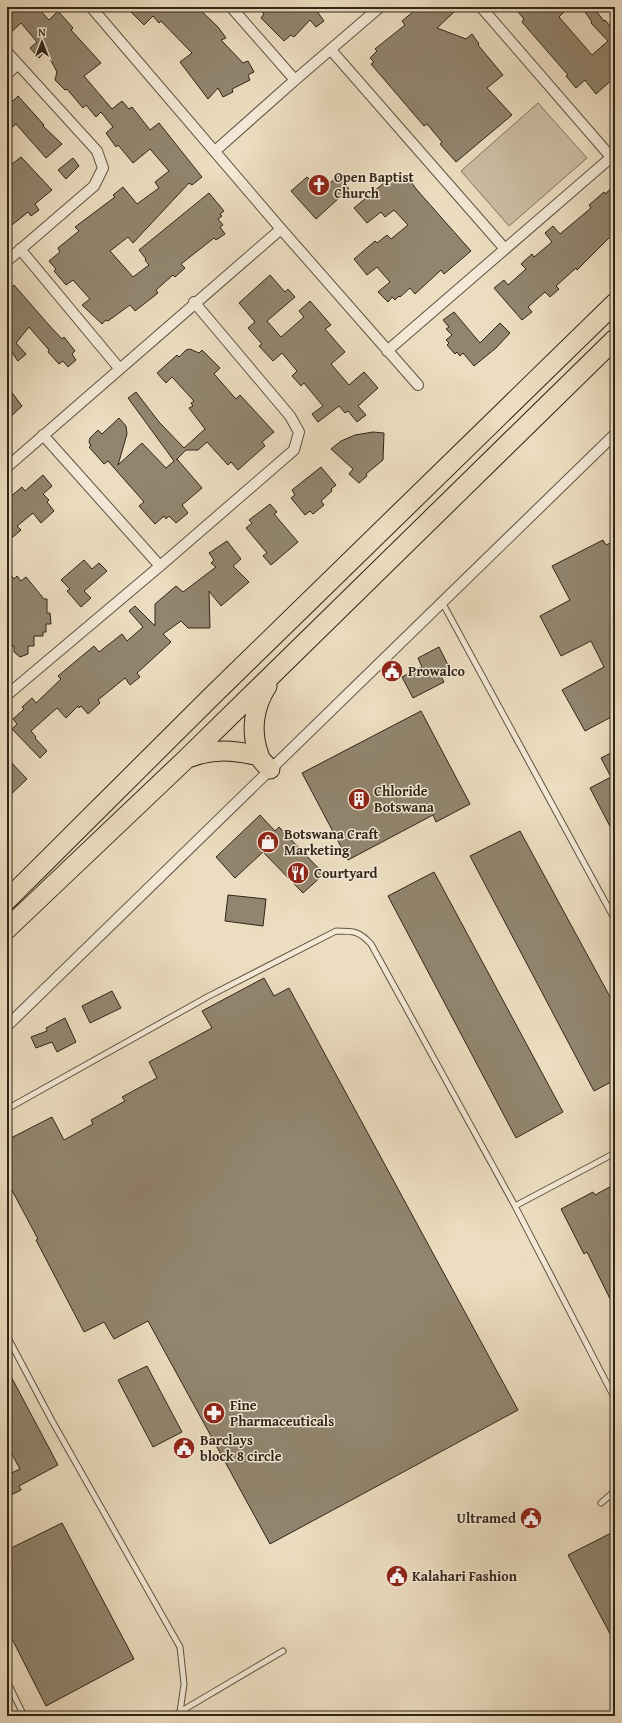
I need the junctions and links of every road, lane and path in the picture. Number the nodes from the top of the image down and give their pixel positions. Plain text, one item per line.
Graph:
1 (91, 7) edge
2 (231, 7) edge
3 (380, 7) edge
4 (481, 7) edge
5 (331, 50) junction
6 (7, 52) edge
7 (18, 65) junction
8 (7, 74) edge
9 (295, 80) junction
10 (215, 151) junction
11 (613, 155) edge
12 (281, 228) junction
13 (20, 249) junction
14 (505, 249) junction
15 (7, 261) edge
16 (194, 302) junction
17 (615, 303) edge
18 (615, 339) edge
19 (387, 350) junction
20 (119, 368) junction
21 (418, 385) dead end
22 (615, 434) edge
23 (43, 435) junction
24 (7, 467) edge
25 (160, 566) junction
26 (442, 601) junction
27 (288, 659) junction
28 (7, 694) edge
29 (185, 760) junction
30 (264, 762) junction
31 (7, 900) edge
32 (615, 920) edge
33 (7, 929) edge
34 (7, 1026) edge
35 (7, 1109) edge
36 (615, 1153) edge
37 (515, 1206) junction
38 (7, 1336) edge
39 (615, 1399) edge
40 (615, 1491) edge
41 (601, 1503) dead end
42 (283, 1651) dead end
43 (7, 1681) edge
44 (180, 1712) junction
45 (24, 1716) edge
46 (173, 1716) edge

1 - 10 street
2 - 9 street
3 - 5 street
4 - 11 street
5 - 9 street
5 - 14 street
6 - 7 street
7 - 8 street
7 - 13 street
9 - 10 street
10 - 12 street
11 - 14 street
12 - 16 street
12 - 19 street
13 - 15 street
13 - 20 street
14 - 19 street
16 - 20 street
16 - 25 street
17 - 31 highway
18 - 27 highway
19 - 21 street
20 - 23 street
22 - 26 street
23 - 24 street
23 - 25 street
25 - 28 street
26 - 30 street
26 - 32 lane
27 - 29 highway
27 - 30 highway
29 - 30 highway
29 - 33 highway
30 - 34 street
35 - 37 lane
36 - 37 lane
37 - 39 lane
38 - 44 lane
40 - 41 lane
42 - 44 lane
43 - 45 lane
44 - 46 lane

